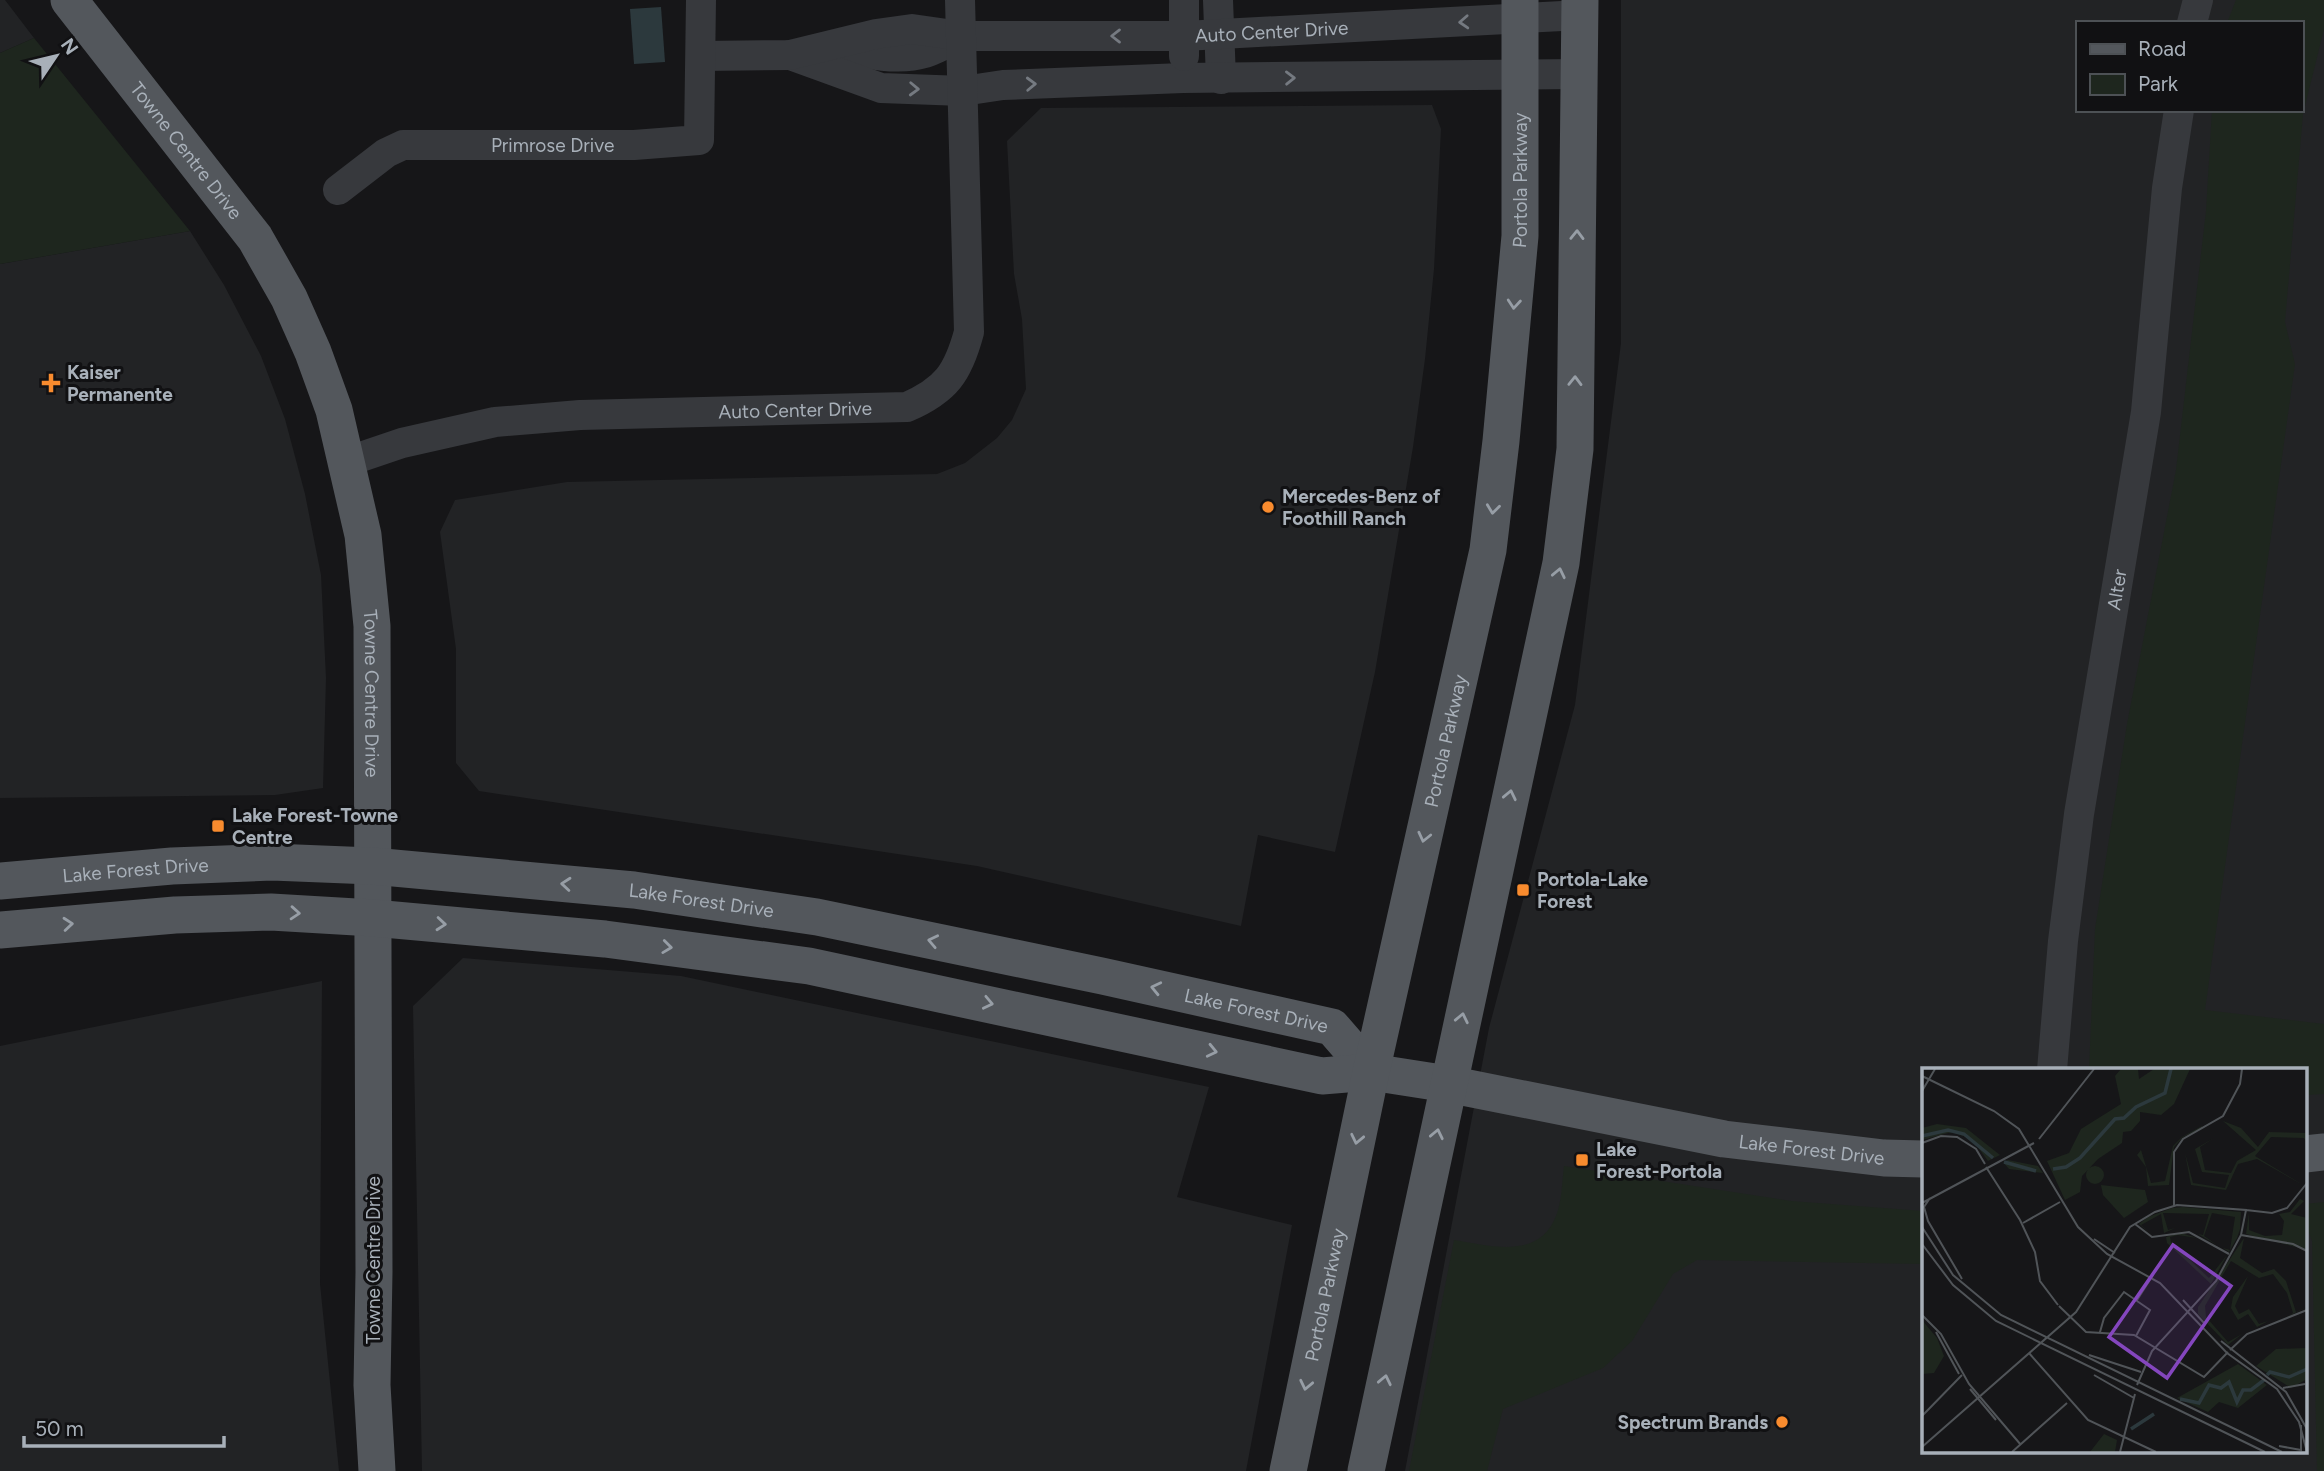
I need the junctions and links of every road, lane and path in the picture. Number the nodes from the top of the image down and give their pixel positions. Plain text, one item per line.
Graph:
1 (69, 0) edge
2 (701, 0) edge
3 (960, 0) edge
4 (1184, 0) edge
5 (1218, 0) edge
6 (2198, 0) edge
7 (1580, 8) edge
8 (1520, 9) edge
9 (2192, 21) edge
10 (1220, 34) junction
11 (961, 36) junction
12 (1184, 36) junction
13 (790, 54) junction
14 (701, 56) junction
15 (1580, 74) junction
16 (1520, 75) junction
17 (1183, 78) junction
18 (1221, 79) junction
19 (963, 91) junction
20 (2179, 112) edge
21 (338, 190) dead end
22 (346, 462) junction
23 (372, 866) junction
24 (0, 881) edge
25 (373, 918) junction
26 (0, 930) edge
27 (2052, 1068) edge
28 (1371, 1072) junction
29 (1448, 1084) junction
30 (2324, 1152) edge
31 (2306, 1154) edge
32 (1922, 1160) edge
33 (377, 1471) edge
34 (1288, 1471) edge
35 (1366, 1471) edge

1 - 22 main road, Towne Centre Drive
2 - 14 street, Primrose Drive
3 - 11 street, Auto Center Drive
4 - 12 street
5 - 10 street
6 - 9 street
7 - 8 street, Auto Center Drive
7 - 15 main road
8 -> 10 street, Auto Center Drive
8 - 16 main road, Portola Parkway
10 - 12 street, Auto Center Drive
10 - 18 street
12 -> 11 street, Auto Center Drive
11 - 13 street
11 - 19 street, Auto Center Drive
12 - 17 street
13 - 14 street
13 -> 19 street
14 - 21 street, Primrose Drive
15 - 16 street
29 -> 15 main road
18 -> 16 street
16 -> 28 main road, Portola Parkway
17 - 18 street
19 -> 17 street
19 - 22 street, Auto Center Drive
20 - 27 street, Alter
22 - 23 main road, Towne Centre Drive
23 - 24 main road, Lake Forest Drive
23 - 25 main road, Towne Centre Drive
28 -> 23 main road, Lake Forest Drive
26 -> 25 main road, Lake Forest Drive
25 -> 28 main road, Lake Forest Drive
25 - 33 main road, Towne Centre Drive
28 - 29 main road, Lake Forest Drive
28 -> 34 main road, Portola Parkway
29 - 32 main road, Lake Forest Drive
35 -> 29 main road
30 - 31 main road

